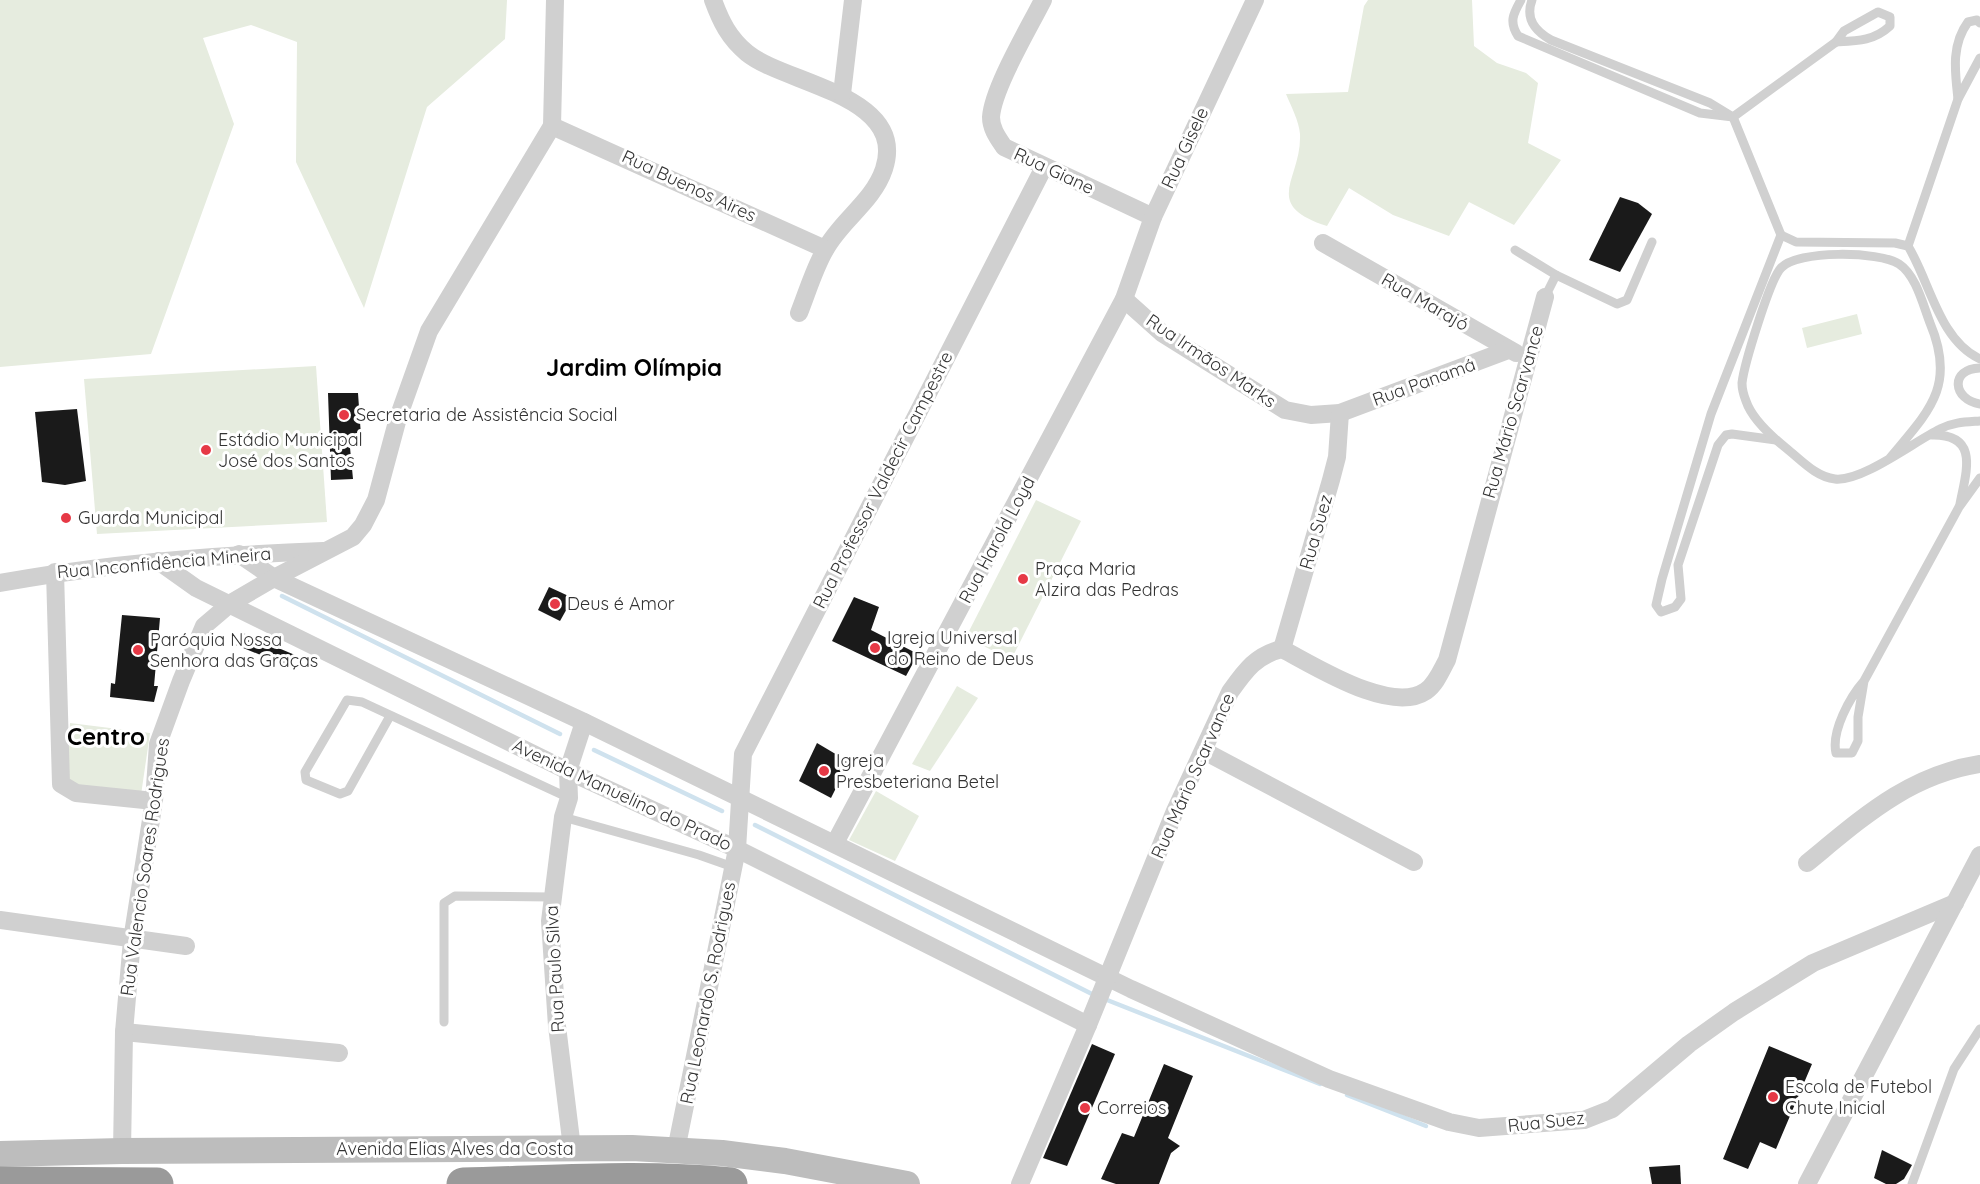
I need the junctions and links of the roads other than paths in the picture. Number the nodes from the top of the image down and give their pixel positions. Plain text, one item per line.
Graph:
1 (555, 0) edge
2 (713, 0) edge
3 (853, 0) edge
4 (1043, 0) edge
5 (1255, 0) edge
6 (1521, 0) edge
7 (1532, 0) edge
8 (1980, 23) edge
9 (1836, 42) junction
10 (1980, 58) edge
11 (842, 94) junction
12 (1958, 99) junction
13 (1733, 117) junction
14 (552, 126) junction
15 (1044, 167) junction
16 (1153, 218) junction
17 (1781, 235) junction
18 (1652, 242) dead end
19 (1323, 243) dead end
20 (1908, 246) junction
21 (825, 249) junction
22 (1515, 250) dead end
23 (1556, 274) junction
24 (1545, 297) joint
25 (1124, 300) junction
26 (799, 313) dead end
27 (1508, 350) junction
28 (1530, 357) junction
29 (1980, 359) edge
30 (1980, 368) edge
31 (1980, 404) edge
32 (1340, 413) junction
33 (1980, 421) edge
34 (1930, 435) junction
35 (1776, 440) junction
36 (1890, 459) junction
37 (1980, 477) edge
38 (1959, 507) junction
39 (329, 551) junction
40 (239, 554) junction
41 (158, 561) junction
42 (55, 572) junction
43 (274, 578) junction
44 (0, 583) edge
45 (231, 603) junction
46 (1282, 649) junction
47 (1864, 681) junction
48 (390, 716) junction
49 (584, 722) junction
50 (1204, 751) junction
51 (1980, 764) edge
52 (568, 771) junction
53 (569, 798) junction
54 (739, 799) junction
55 (154, 801) junction
56 (563, 817) junction
57 (835, 843) junction
58 (737, 849) junction
59 (1980, 855) edge
60 (1414, 862) dead end
61 (1806, 862) dead end
62 (733, 867) junction
63 (1972, 889) edge
64 (551, 897) junction
65 (1955, 903) junction
66 (0, 920) edge
67 (132, 940) junction
68 (186, 946) dead end
69 (1106, 977) junction
70 (444, 1022) dead end
71 (1088, 1025) junction
72 (1980, 1029) edge
73 (124, 1032) junction
74 (339, 1053) dead end
75 (572, 1148) junction
76 (122, 1150) junction
77 (676, 1150) junction
78 (0, 1155) edge
79 (0, 1184) edge
80 (157, 1184) edge
81 (463, 1184) edge
82 (730, 1184) edge
83 (907, 1184) edge
84 (1020, 1184) edge
85 (1807, 1184) edge
86 (1912, 1184) edge

1 - 14 street
2 - 11 street
3 - 11 street
4 - 15 street, Rua Giane
5 - 16 street, Rua Gisele
6 - 13 lane
7 - 13 lane
8 - 12 lane
9 - 9 lane
9 - 13 lane
10 - 12 lane
11 - 21 street
12 - 20 lane
13 - 17 lane
14 - 21 street, Rua Buenos Aires
14 - 39 street, Rua Valencio Soares Rodrigues
15 - 16 street, Rua Giane
15 - 54 street, Rua Professor Valdecir Campestre
16 - 25 street, Rua Gisele
17 - 20 lane
17 - 35 lane
18 - 23 lane
19 - 27 street, Rua Marajó
20 - 29 lane
21 - 26 street
22 - 23 lane
23 - 24 lane
24 - 28 street, Rua Mário Scarvance
25 - 32 street, Rua Irmãos Marks
25 - 57 street, Rua Harold Loyd
27 - 28 street, Rua Marajó
27 - 32 street, Rua Panamá
28 - 46 street, Rua Mário Scarvance
30 - 31 lane
32 - 46 street, Rua Suez
33 - 34 lane
34 - 36 lane
34 - 38 lane
35 - 36 lane
35 - 36 lane
37 - 38 lane
38 - 47 lane
39 - 40 street, Rua Inconfidência Mineira
39 - 43 street, Rua Valencio Soares Rodrigues
40 - 41 street, Rua Inconfidência Mineira
40 - 43 street
41 - 42 street, Rua Inconfidência Mineira
41 - 45 street, Avenida Manuelino do Prado
42 - 44 street, Rua Inconfidência Mineira
42 - 55 street
43 - 45 street, Rua Valencio Soares Rodrigues
43 - 49 street
45 - 52 street, Avenida Manuelino do Prado
45 - 55 street, Rua Valencio Soares Rodrigues
46 - 50 street, Rua Mário Scarvance
47 - 47 lane
48 - 48 lane
48 - 53 lane
49 - 52 street, Rua Paulo Silva
49 - 54 street
50 - 60 street
50 - 69 street, Rua Mário Scarvance
51 - 61 street
52 - 53 street, Rua Paulo Silva
52 - 58 street, Avenida Manuelino do Prado
53 - 56 street, Rua Paulo Silva
54 - 57 street
54 - 58 street, Rua Leonardo S. Rodrigues
55 - 67 street, Rua Valencio Soares Rodrigues
56 - 62 lane
56 - 64 street, Rua Paulo Silva
57 - 69 street
58 - 62 street, Rua Leonardo S. Rodrigues
58 - 71 street, Avenida Manuelino do Prado
59 - 63 street
62 - 77 street, Rua Leonardo S. Rodrigues
63 - 65 street
64 - 70 lane
64 - 75 street, Rua Paulo Silva
65 - 69 street, Rua Suez
65 - 85 street
66 - 67 street
67 - 68 street
67 - 73 street, Rua Valencio Soares Rodrigues
69 - 71 street, Rua Mário Scarvance
71 - 84 street, Rua Mário Scarvance
72 - 86 lane
73 - 74 street
73 - 76 street, Rua Valencio Soares Rodrigues
75 - 76 main road, Avenida Elias Alves da Costa
75 - 77 main road, Avenida Elias Alves da Costa
76 - 78 main road, Avenida Elias Alves da Costa
77 - 83 main road, Avenida Elias Alves da Costa
79 - 80 highway
81 - 82 highway

